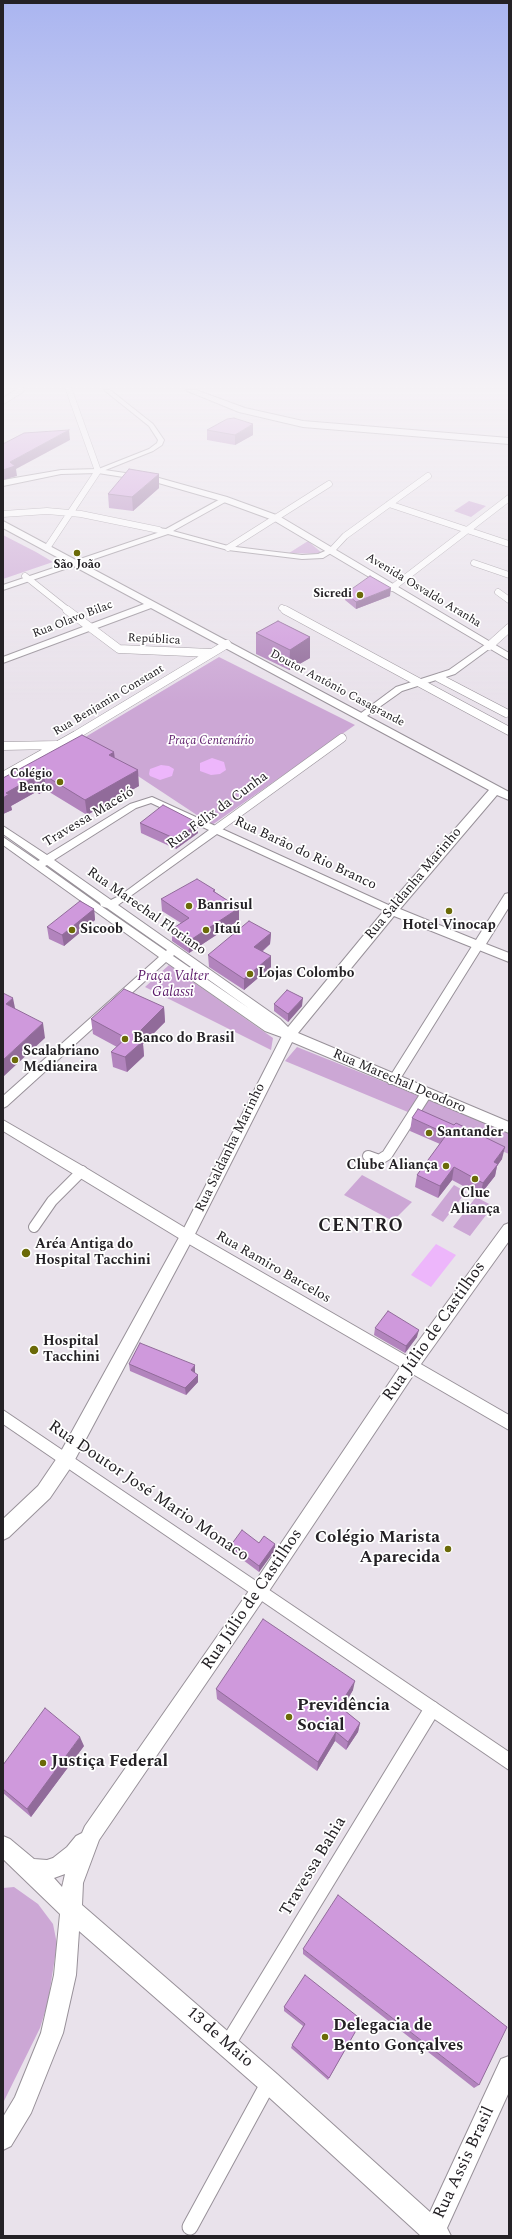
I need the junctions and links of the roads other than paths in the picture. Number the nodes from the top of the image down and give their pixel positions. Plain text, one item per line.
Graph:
1 (83, 494) edge
2 (208, 494) edge
3 (313, 494) edge
4 (403, 494) edge
5 (509, 498) edge
6 (224, 499) junction
7 (390, 504) junction
8 (71, 513) junction
9 (3, 514) edge
10 (276, 518) junction
11 (4, 525) edge
12 (174, 526) junction
13 (466, 529) junction
14 (159, 530) junction
15 (168, 532) junction
16 (509, 544) edge
17 (47, 548) junction
18 (228, 548) junction
19 (332, 550) junction
20 (73, 562) junction
21 (474, 563) dead end
22 (509, 575) edge
23 (27, 578) junction
24 (3, 583) edge
25 (3, 588) edge
26 (392, 588) junction
27 (498, 592) dead end
28 (509, 600) edge
29 (152, 604) junction
30 (282, 608) dead end
31 (90, 627) junction
32 (509, 628) edge
33 (227, 644) junction
34 (489, 646) junction
35 (3, 649) edge
36 (212, 653) junction
37 (509, 657) edge
38 (8, 658) edge
39 (439, 678) junction
40 (419, 681) junction
41 (506, 713) dead end
42 (361, 716) junction
43 (509, 731) edge
44 (342, 738) dead end
45 (57, 745) junction
46 (3, 746) edge
47 (3, 776) edge
48 (495, 790) junction
49 (509, 797) edge
50 (157, 801) joint
51 (3, 829) edge
52 (215, 830) junction
53 (3, 840) edge
54 (46, 860) junction
55 (37, 866) junction
56 (509, 897) edge
57 (85, 900) junction
58 (111, 905) junction
59 (391, 910) junction
60 (478, 946) junction
61 (170, 954) junction
62 (509, 958) edge
63 (288, 1035) junction
64 (393, 1081) junction
65 (426, 1094) junction
66 (3, 1103) edge
67 (3, 1125) edge
68 (509, 1128) edge
69 (368, 1156) dead end
70 (82, 1171) junction
71 (34, 1227) dead end
72 (509, 1229) edge
73 (187, 1236) junction
74 (410, 1366) junction
75 (3, 1416) edge
76 (509, 1422) edge
77 (65, 1460) junction
78 (3, 1531) edge
79 (259, 1591) junction
80 (432, 1709) junction
81 (509, 1762) edge
82 (92, 1833) junction
83 (3, 1846) edge
84 (30, 1869) junction
85 (70, 1909) junction
86 (227, 2044) junction
87 (509, 2067) edge
88 (269, 2082) junction
89 (3, 2138) edge
90 (190, 2227) dead end
91 (437, 2235) edge

1 - 8 street
2 - 6 main road, Avenida Osvaldo Aranha
3 - 10 street
4 - 7 street
5 - 13 street
6 - 10 main road, Avenida Osvaldo Aranha
6 - 12 street
7 - 13 street
7 - 19 street
8 - 9 street
8 - 14 street
8 - 17 street
10 - 18 street
10 - 19 main road, Avenida Osvaldo Aranha
11 - 17 main road, Doutor Antônio Casagrande
12 - 14 street
12 - 15 street
13 - 16 street
13 - 26 street
14 - 15 street
14 - 20 street
15 - 18 street
15 - 20 street
17 - 20 main road, Doutor Antônio Casagrande
18 - 19 street
19 - 26 main road, Avenida Osvaldo Aranha
20 - 23 street
20 - 29 main road, Doutor Antônio Casagrande
21 - 22 street
23 - 24 street
23 - 25 street
23 - 31 street, República
26 - 34 main road, Avenida Osvaldo Aranha
27 - 28 street
29 - 31 main road, Rua Olavo Bilac
29 - 33 main road, Doutor Antônio Casagrande
30 - 40 street
31 - 36 street, República
31 - 38 main road, Rua Olavo Bilac
32 - 34 street
33 - 36 street, Rua Benjamin Constant
33 - 42 main road, Doutor Antônio Casagrande
34 - 37 main road, Avenida Osvaldo Aranha
34 - 39 street
35 - 38 main road
36 - 45 street, Rua Benjamin Constant
39 - 40 street
39 - 41 street
40 - 42 street
40 - 43 street
42 - 48 main road, Doutor Antônio Casagrande
44 - 52 street, Rua Félix da Cunha
45 - 46 street
45 - 47 street, Rua Benjamin Constant
48 - 49 main road, Doutor Antônio Casagrande
48 - 59 main road, Rua Saldanha Marinho
50 - 52 street, Rua Barão do Rio Branco
50 - 54 street, Travessa Maceió
51 - 54 street, Rua Marechal Floriano
52 - 58 street, Rua Félix da Cunha
52 - 59 street, Rua Barão do Rio Branco
53 - 55 street, Rua Marechal Floriano
54 - 55 street, Travessa Maceió
54 - 58 street, Rua Marechal Floriano
55 - 57 street, Rua Marechal Floriano
56 - 60 main road
57 - 58 street
57 - 61 street, Rua Marechal Floriano
58 - 61 street, Rua Marechal Floriano
59 - 60 main road, Rua Barão do Rio Branco
59 - 63 main road, Rua Saldanha Marinho
60 - 62 main road, Rua Barão do Rio Branco
60 - 64 street
61 - 63 street, Rua Marechal Floriano
61 - 63 street, Rua Marechal Floriano
61 - 66 street
63 - 64 main road, Rua Marechal Deodoro
63 - 73 main road, Rua Saldanha Marinho
64 - 65 main road, Rua Marechal Deodoro
65 - 68 main road, Rua Marechal Deodoro
65 - 69 street
67 - 70 street, Rua Ramiro Barcelos
70 - 71 street
70 - 73 street, Rua Ramiro Barcelos
72 - 74 main road, Rua Júlio de Castilhos
73 - 74 street, Rua Ramiro Barcelos
73 - 77 main road, Rua Saldanha Marinho
74 - 76 street, Rua Ramiro Barcelos
74 - 79 main road, Rua Júlio de Castilhos
75 - 77 street, Rua Doutor José Mario Monaco
77 - 78 main road, Rua Saldanha Marinho
77 - 79 street, Rua Doutor José Mario Monaco
79 - 80 street, Rua Doutor José Mario Monaco
79 - 82 main road, Rua Júlio de Castilhos
80 - 81 street, Rua Doutor José Mario Monaco
80 - 86 street, Travessa Bahia
82 - 84 main road, Rua Júlio de Castilhos
82 - 85 main road, Rua Júlio de Castilhos
83 - 84 main road, 13 de Maio
84 - 85 main road, 13 de Maio
85 - 86 main road, 13 de Maio
85 - 89 main road, Rua Júlio de Castilhos
86 - 88 main road, 13 de Maio
87 - 91 main road, Rua Assis Brasil
88 - 90 street
88 - 91 main road, 13 de Maio

